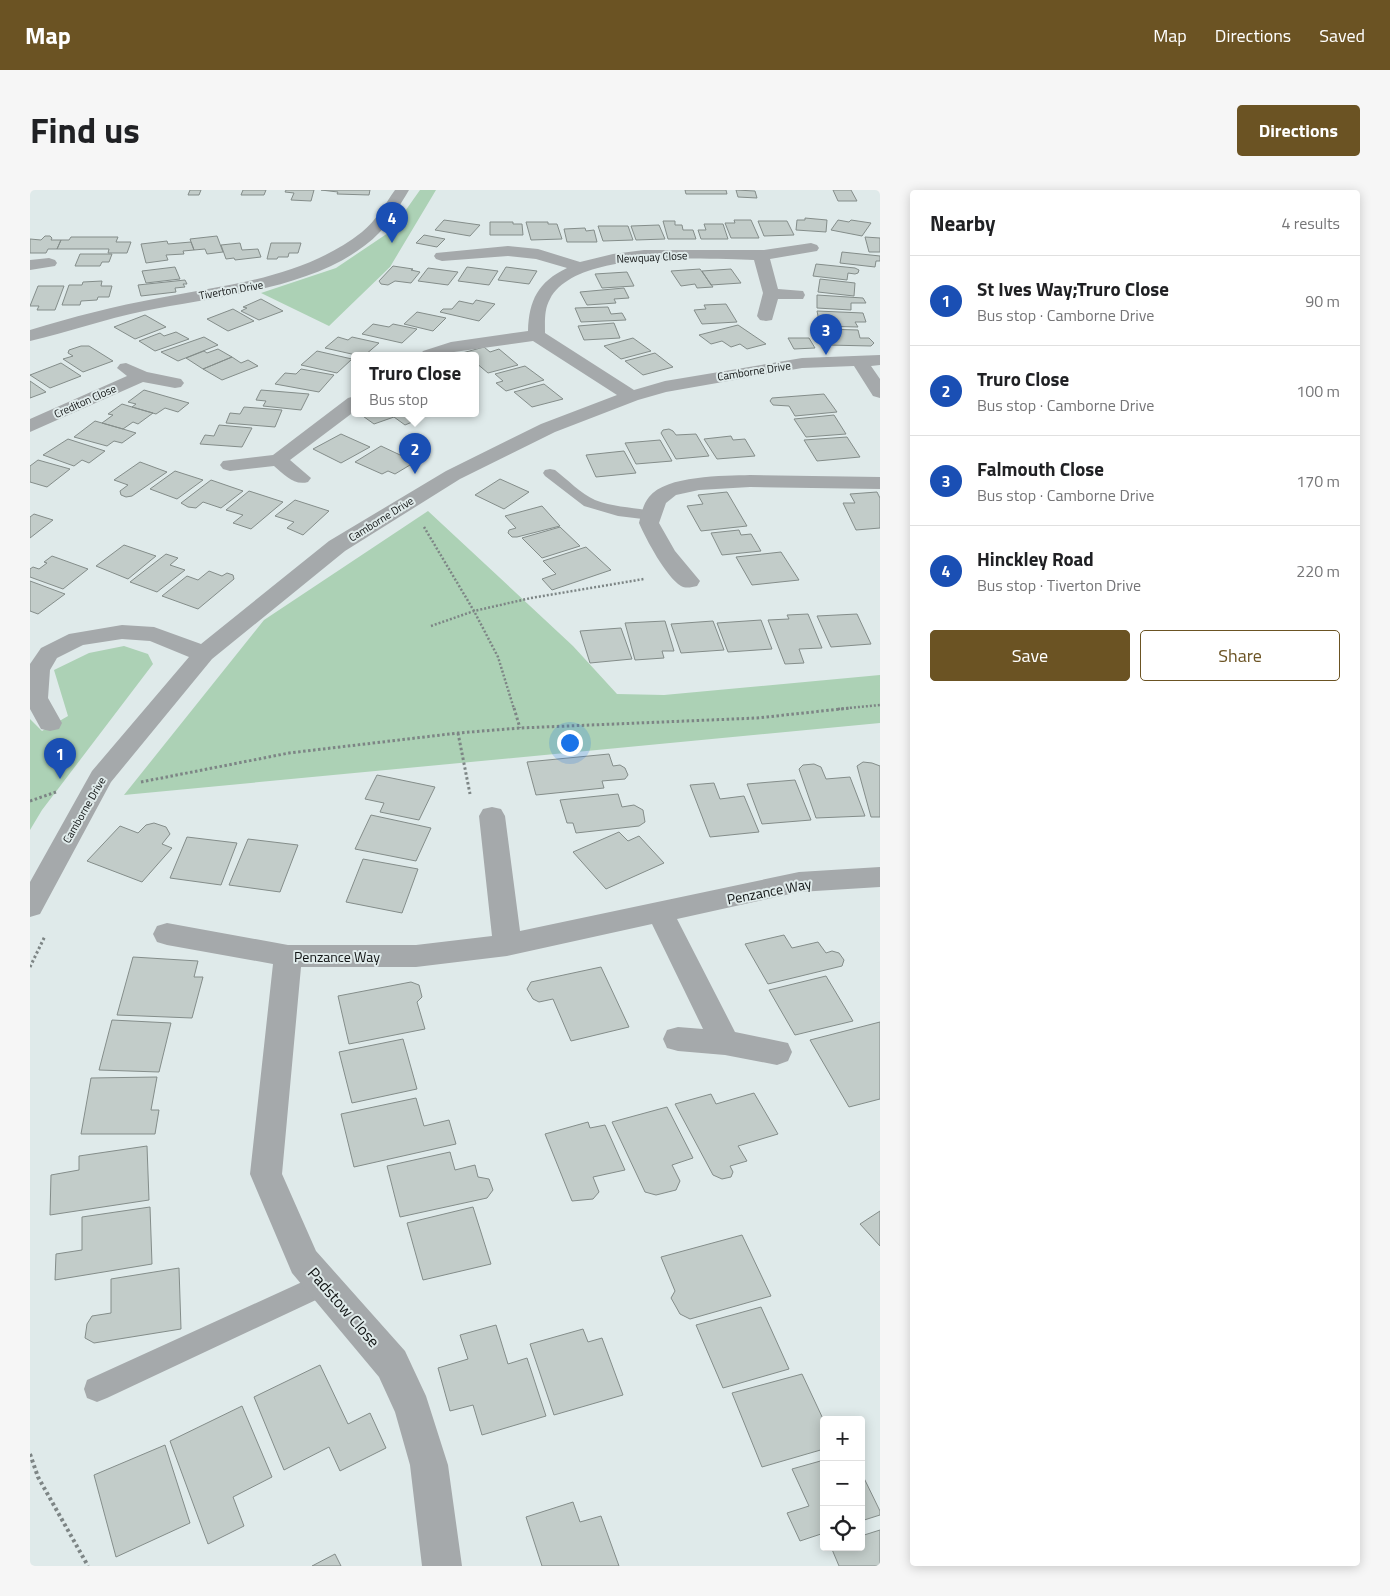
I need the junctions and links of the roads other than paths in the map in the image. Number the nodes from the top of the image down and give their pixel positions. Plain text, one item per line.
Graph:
1 (402, 190) edge
2 (811, 248) dead end
3 (761, 255) junction
4 (442, 256) dead end
5 (30, 264) edge
6 (48, 264) dead end
7 (582, 268) junction
8 (771, 293) junction
9 (797, 295) dead end
10 (766, 316) dead end
11 (536, 334) junction
12 (30, 336) edge
13 (437, 352) edge
14 (870, 360) edge
15 (122, 366) dead end
16 (140, 376) junction
17 (175, 383) dead end
18 (879, 389) edge
19 (631, 396) junction
20 (351, 405) edge
21 (30, 426) edge
22 (278, 460) junction
23 (230, 465) dead end
24 (550, 473) dead end
25 (301, 478) dead end
26 (880, 483) edge
27 (651, 515) junction
28 (685, 577) road end
29 (204, 654) junction
30 (33, 699) edge
31 (50, 723) dead end
32 (492, 816) road end
33 (880, 877) edge
34 (30, 907) edge
35 (660, 913) junction
36 (167, 934) dead end
37 (507, 945) junction
38 (288, 956) junction
39 (678, 1039) dead end
40 (725, 1043) junction
41 (777, 1052) dead end
42 (324, 1284) junction
43 (97, 1389) dead end
44 (442, 1566) edge

1 - 12 street, Tiverton Drive
2 - 3 street, Newquay Close
3 - 7 street, Newquay Close
3 - 8 street
4 - 7 street
5 - 6 street
7 - 11 street, Newquay Close
8 - 9 street
8 - 10 street
11 - 13 street
11 - 19 street
14 - 18 street
14 - 19 street, Camborne Drive
15 - 16 street, Crediton Close
16 - 17 street, Crediton Close
16 - 21 street, Crediton Close
19 - 29 street, Camborne Drive
20 - 22 street
22 - 23 street
22 - 25 street
24 - 27 lane
26 - 27 street
27 - 28 street
29 - 30 street
29 - 34 street, Camborne Drive
30 - 31 street
32 - 37 street
33 - 35 street, Penzance Way
35 - 37 street, Penzance Way
35 - 40 street
36 - 38 street, Penzance Way
37 - 38 street, Penzance Way
38 - 42 street, Padstow Close
39 - 40 street
40 - 41 street
42 - 43 lane
42 - 44 street, Padstow Close

